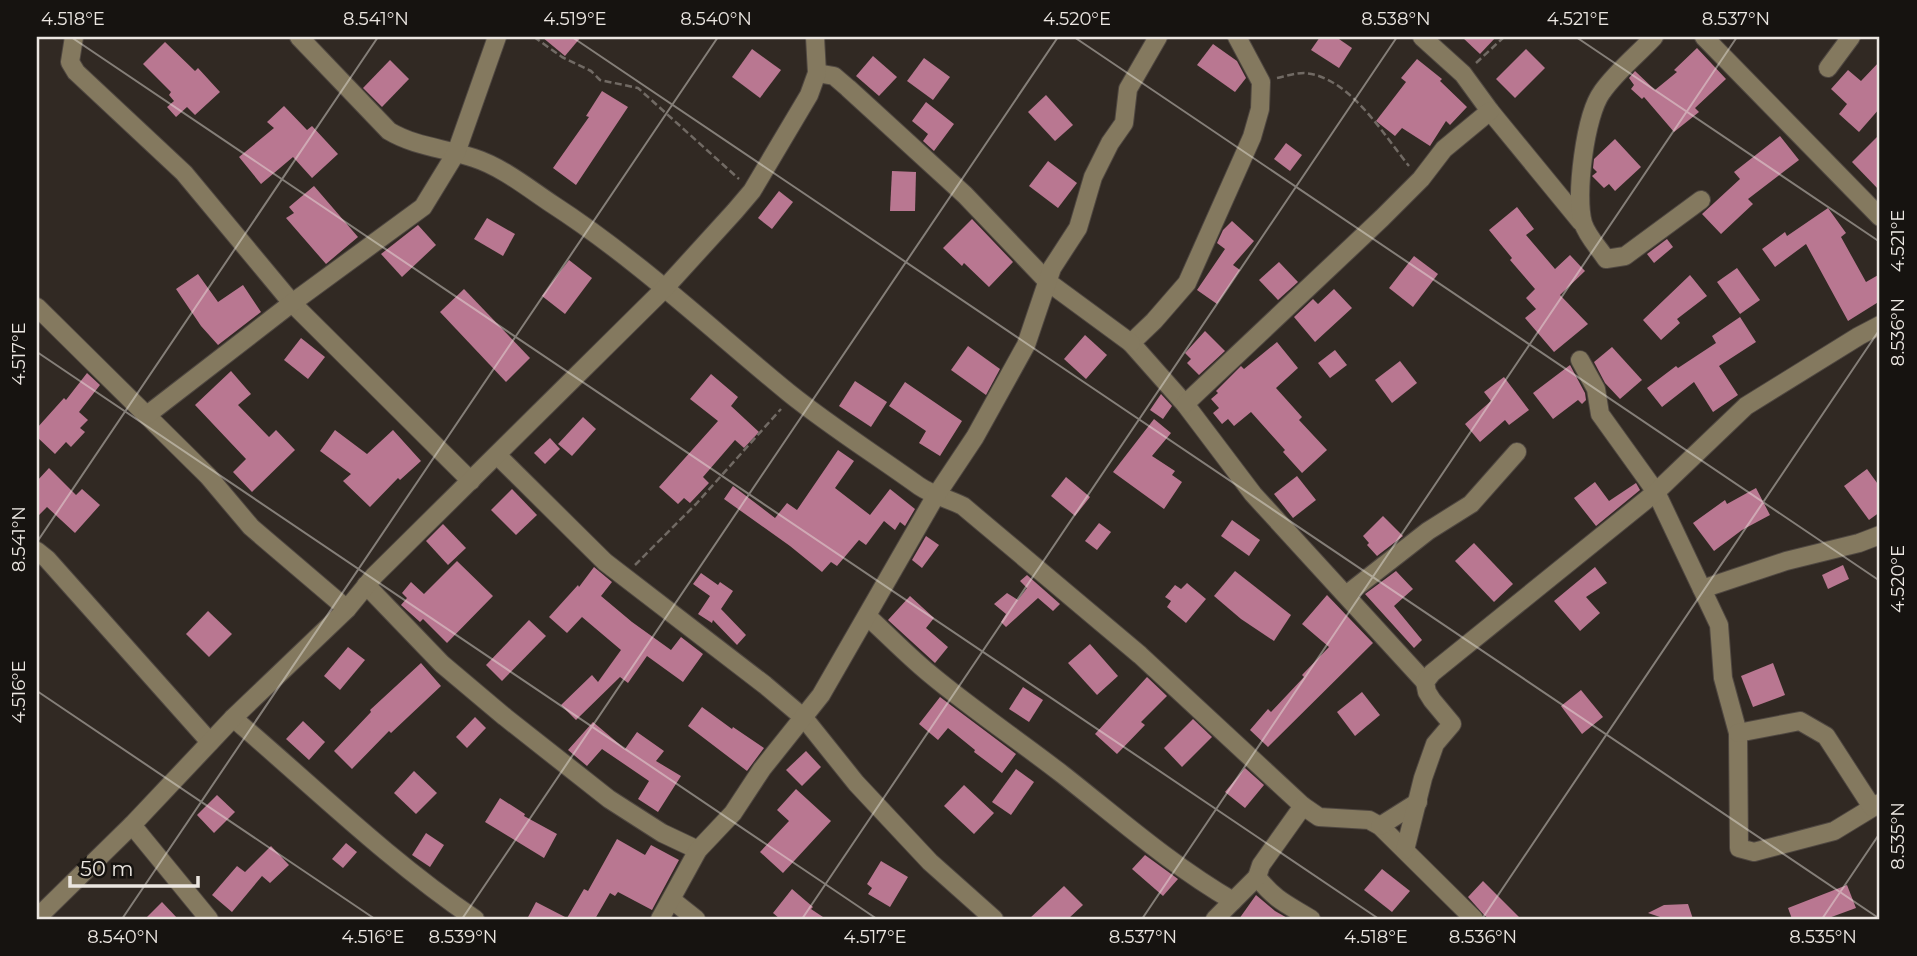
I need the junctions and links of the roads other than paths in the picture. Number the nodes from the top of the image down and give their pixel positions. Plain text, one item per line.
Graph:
1 (74, 37) edge
2 (299, 37) edge
3 (497, 37) edge
4 (815, 37) edge
5 (1158, 37) edge
6 (1237, 37) edge
7 (1422, 37) edge
8 (1654, 37) edge
9 (1704, 37) edge
10 (1852, 37) edge
11 (1828, 68) dead end
12 (817, 73) junction
13 (1490, 111) junction
14 (456, 153) junction
15 (1701, 200) dead end
16 (1880, 217) edge
17 (1584, 226) junction
18 (1048, 282) junction
19 (664, 289) junction
20 (292, 303) junction
21 (37, 307) edge
22 (1880, 325) edge
23 (1131, 343) junction
24 (1580, 360) dead end
25 (1185, 404) junction
26 (147, 415) junction
27 (1517, 452) dead end
28 (497, 455) junction
29 (471, 481) junction
30 (1656, 492) junction
31 (936, 497) junction
32 (1880, 535) edge
33 (37, 551) edge
34 (366, 585) junction
35 (1702, 589) junction
36 (1346, 595) junction
37 (347, 610) junction
38 (867, 616) junction
39 (1425, 682) junction
40 (233, 718) junction
41 (804, 718) junction
42 (1738, 733) junction
43 (211, 742) junction
44 (1418, 802) junction
45 (1876, 805) edge
46 (1303, 806) junction
47 (131, 825) junction
48 (1380, 826) junction
49 (698, 850) junction
50 (1405, 850) junction
51 (1257, 877) junction
52 (672, 900) junction
53 (1233, 901) junction
54 (37, 918) edge
55 (209, 919) edge
56 (475, 919) edge
57 (660, 919) edge
58 (696, 919) edge
59 (994, 919) edge
60 (1215, 919) edge
61 (1311, 919) edge
62 (1474, 919) edge

1 - 20 street
2 - 14 street
3 - 14 street
4 - 12 street
5 - 18 street
6 - 23 street
7 - 13 street
8 - 17 street
9 - 16 street
10 - 11 street
12 - 18 street
12 - 19 street
13 - 17 street
13 - 25 street
14 - 19 street
14 - 20 street
15 - 17 street
18 - 23 street
18 - 31 street
19 - 28 street
19 - 31 street
20 - 26 street
20 - 29 street
21 - 26 street
22 - 30 street
23 - 25 street
24 - 30 street
25 - 36 street
26 - 37 street
27 - 36 street
28 - 29 street
28 - 41 street
29 - 34 street
30 - 35 street
30 - 39 street
31 - 38 street
31 - 46 street
32 - 35 street
33 - 43 street
34 - 37 street
34 - 49 street
35 - 42 street
36 - 39 street
37 - 40 street
38 - 41 street
38 - 53 street
39 - 44 street
40 - 43 street
40 - 56 street
41 - 49 street
41 - 59 street
42 - 45 street
42 - 45 street
43 - 47 street
44 - 48 street
44 - 50 street
46 - 48 street
46 - 51 street
47 - 54 street
47 - 55 street
48 - 50 street
49 - 52 street
50 - 62 street
51 - 53 street
51 - 61 street
52 - 57 street
52 - 58 street
53 - 60 street

